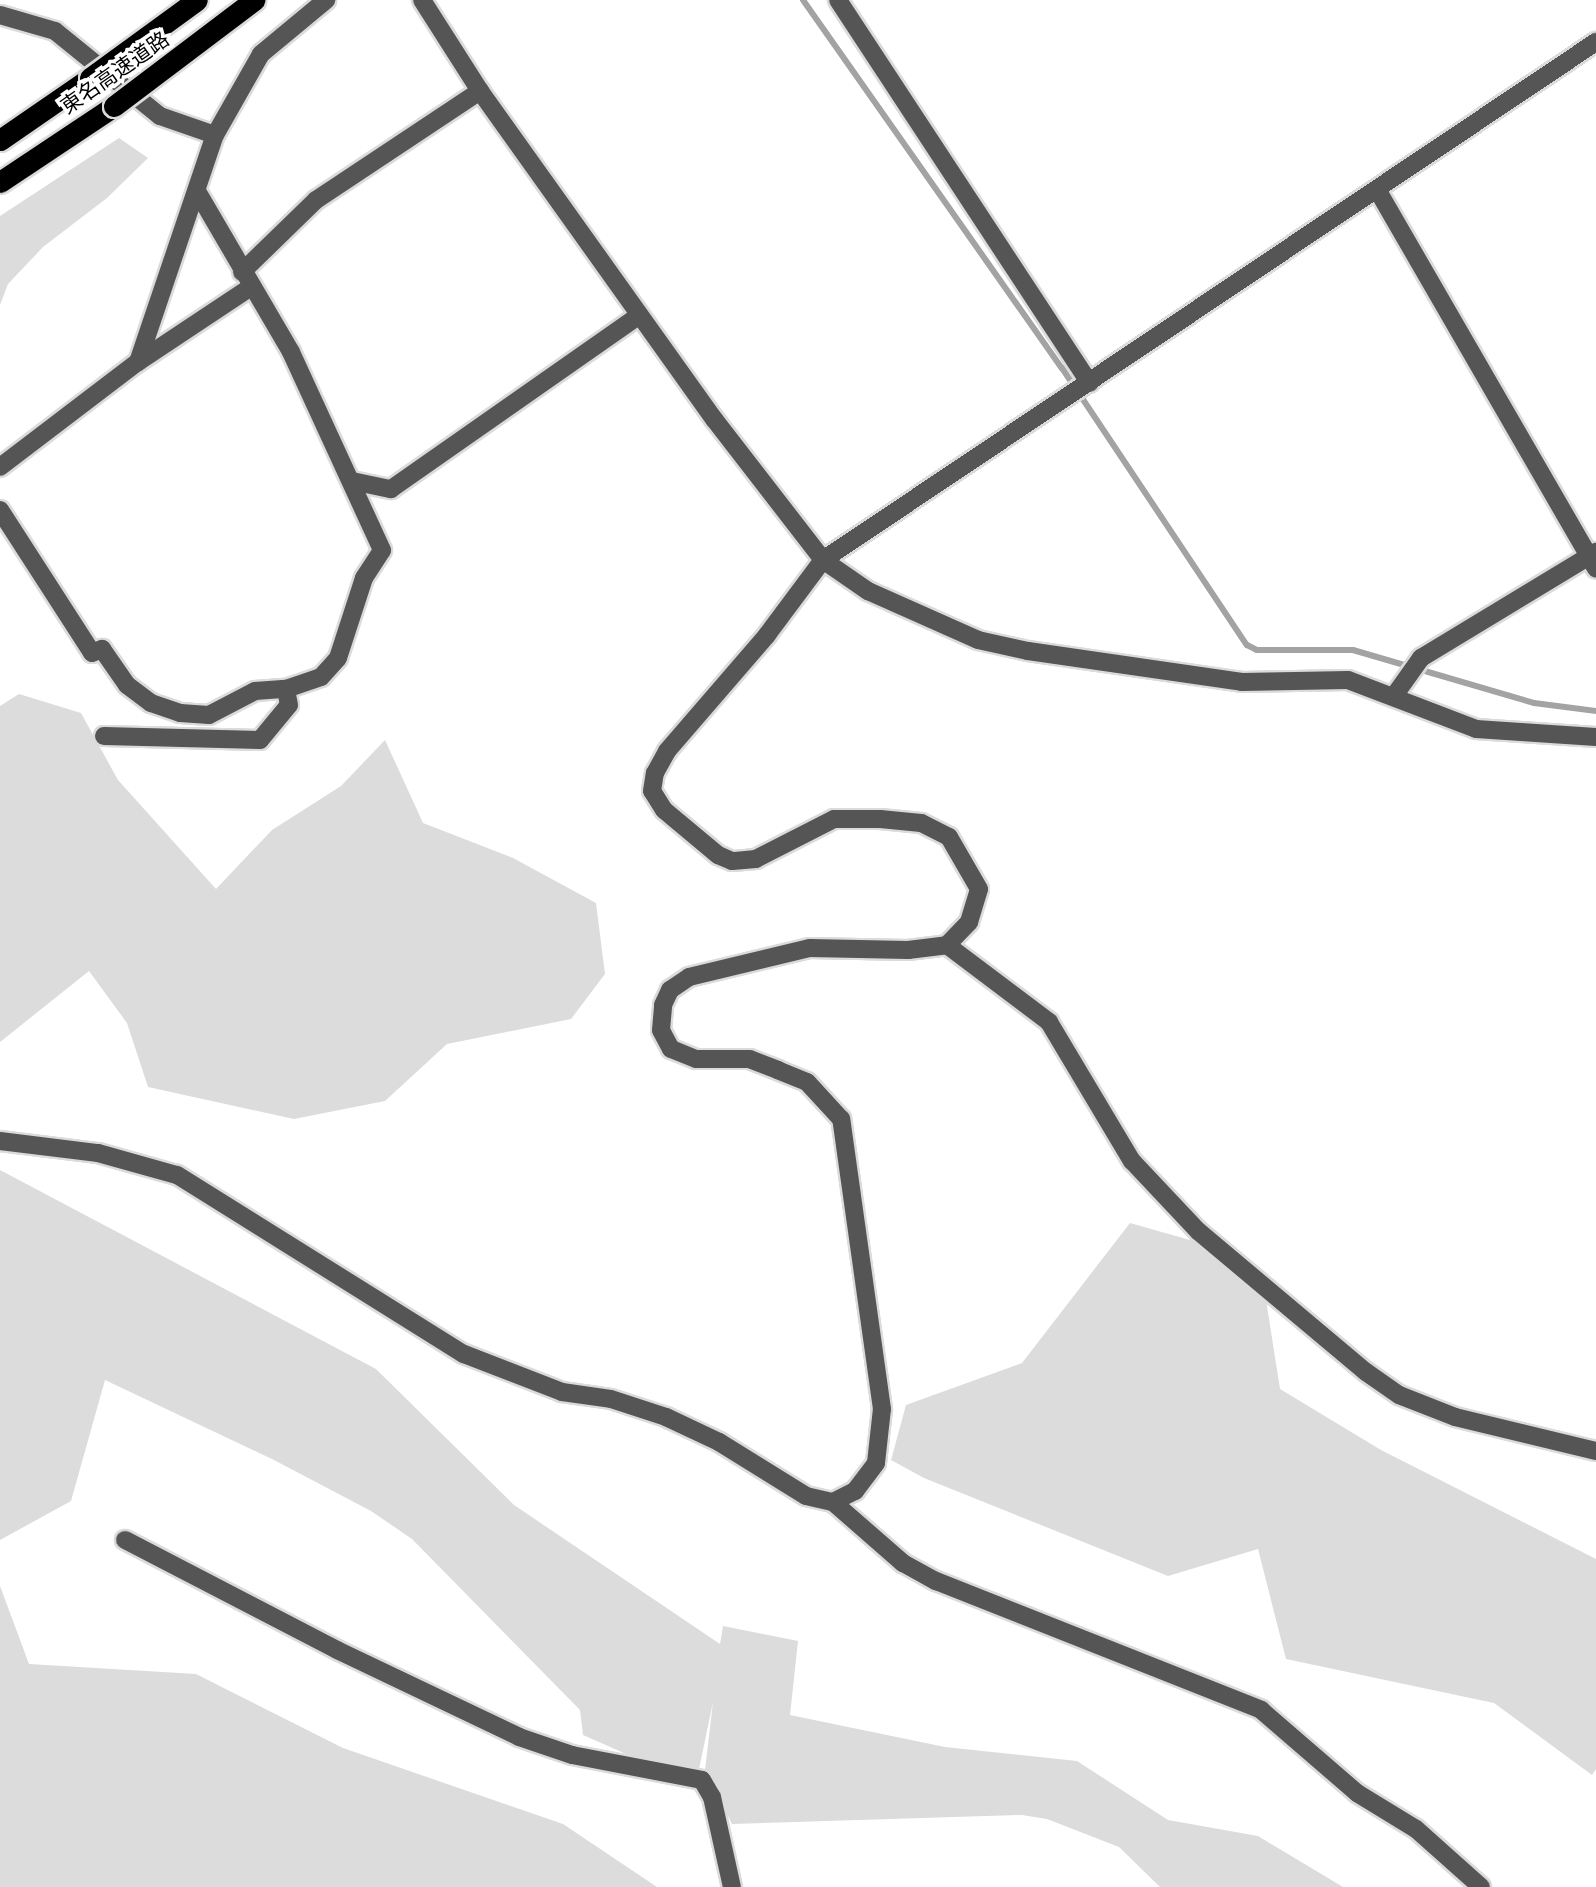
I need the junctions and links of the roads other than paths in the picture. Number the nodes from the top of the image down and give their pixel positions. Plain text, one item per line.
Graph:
1 (197, 0) edge
2 (254, 0) edge
3 (326, 0) edge
4 (422, 0) edge
5 (838, 0) edge
6 (0, 15) edge
7 (1596, 42) edge
8 (480, 91) junction
9 (215, 135) junction
10 (0, 140) edge
11 (0, 182) edge
12 (1378, 191) junction
13 (198, 192) junction
14 (247, 279) junction
15 (638, 316) junction
16 (138, 362) junction
17 (1089, 384) junction
18 (0, 467) edge
19 (352, 481) junction
20 (0, 510) edge
21 (823, 559) junction
22 (1593, 560) edge
23 (286, 689) junction
24 (1398, 690) junction
25 (104, 736) dead end
26 (1596, 737) edge
27 (947, 945) junction
28 (0, 1141) edge
29 (1596, 1451) edge
30 (833, 1502) junction
31 (125, 1539) dead end
32 (732, 1887) edge
33 (1481, 1887) edge

1 - 10 highway, 東名高速道路, bridge
2 - 11 highway, 東名高速道路, bridge
3 - 9 street
4 - 8 street
5 - 17 street
6 - 9 street
7 - 12 street
8 - 14 street
8 - 15 street
9 - 13 street
12 - 17 street
12 - 22 street
13 - 14 street
13 - 16 street
14 - 16 street
14 - 19 street
15 - 19 street
15 - 21 street
16 - 18 street
17 - 21 street
19 - 23 street
20 - 23 street
21 - 24 street
21 - 27 street
22 - 24 street
23 - 25 street
24 - 26 street
27 - 29 street
27 - 30 street
28 - 30 street
30 - 33 street
31 - 32 street

